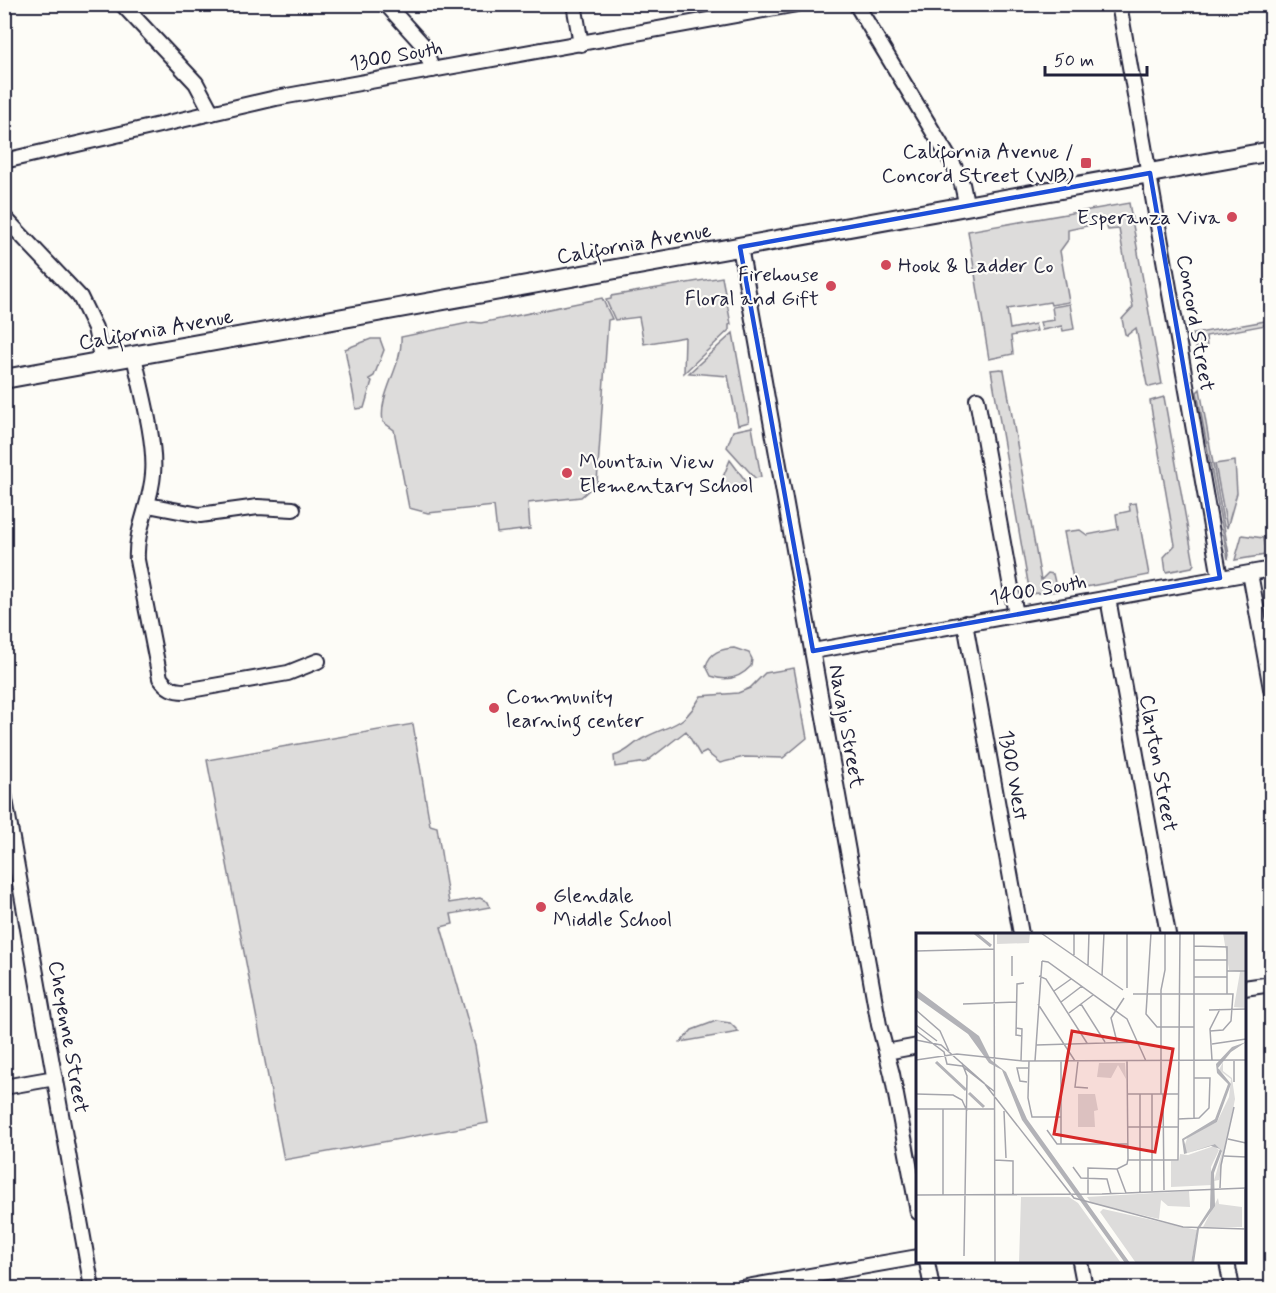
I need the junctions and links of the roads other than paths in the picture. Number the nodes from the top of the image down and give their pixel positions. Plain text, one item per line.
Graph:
1 (122, 4) edge
2 (386, 4) edge
3 (574, 4) edge
4 (797, 4) edge
5 (856, 4) edge
6 (1119, 4) edge
7 (581, 44) junction
8 (434, 70) junction
9 (212, 113) junction
10 (1272, 151) edge
11 (4, 161) edge
12 (1150, 173) junction
13 (967, 207) junction
14 (4, 217) edge
15 (740, 247) junction
16 (134, 356) junction
17 (102, 362) junction
18 (4, 379) edge
19 (977, 399) dead end
20 (148, 504) junction
21 (292, 508) dead end
22 (1272, 569) edge
23 (1250, 573) junction
24 (1220, 578) junction
25 (1108, 598) junction
26 (1016, 615) junction
27 (965, 623) junction
28 (813, 651) junction
29 (318, 661) dead end
30 (1272, 694) edge
31 (4, 794) edge
32 (1021, 933) edge
33 (1168, 933) edge
34 (1272, 984) edge
35 (1246, 988) edge
36 (916, 1046) edge
37 (886, 1052) junction
38 (55, 1078) junction
39 (4, 1087) edge
40 (916, 1202) edge
41 (916, 1257) edge
42 (927, 1263) edge
43 (1080, 1263) edge
44 (1227, 1263) edge
45 (92, 1288) edge
46 (741, 1288) edge
47 (932, 1288) edge
48 (1085, 1288) edge
49 (1232, 1288) edge

1 - 9 street
2 - 8 street
3 - 7 street
4 - 7 street, 1300 South
5 - 13 street
6 - 12 street, Concord Street
7 - 8 street, 1300 South
8 - 9 street, 1300 South
9 - 11 street, 1300 South
10 - 12 main road, California Avenue
12 - 13 main road, California Avenue
12 - 24 street, Concord Street
13 - 15 main road, California Avenue
14 - 17 street
15 - 16 main road, California Avenue
15 - 28 street, Navajo Street
16 - 17 main road, California Avenue
16 - 20 street
17 - 18 main road, California Avenue
19 - 26 street
20 - 21 street
20 - 29 street
22 - 23 street, 1400 South
23 - 24 street, 1400 South
23 - 30 street
24 - 25 street, 1400 South
25 - 26 street, 1400 South
25 - 33 street, Clayton Street
26 - 27 street, 1400 South
27 - 28 street, 1400 South
27 - 32 street, 1300 West
28 - 37 street, Navajo Street
31 - 38 street, Cheyenne Street
34 - 35 street
36 - 37 street
37 - 40 street, Navajo Street
38 - 39 street
38 - 45 street, Cheyenne Street
41 - 46 street
42 - 47 street
43 - 48 street
44 - 49 street

